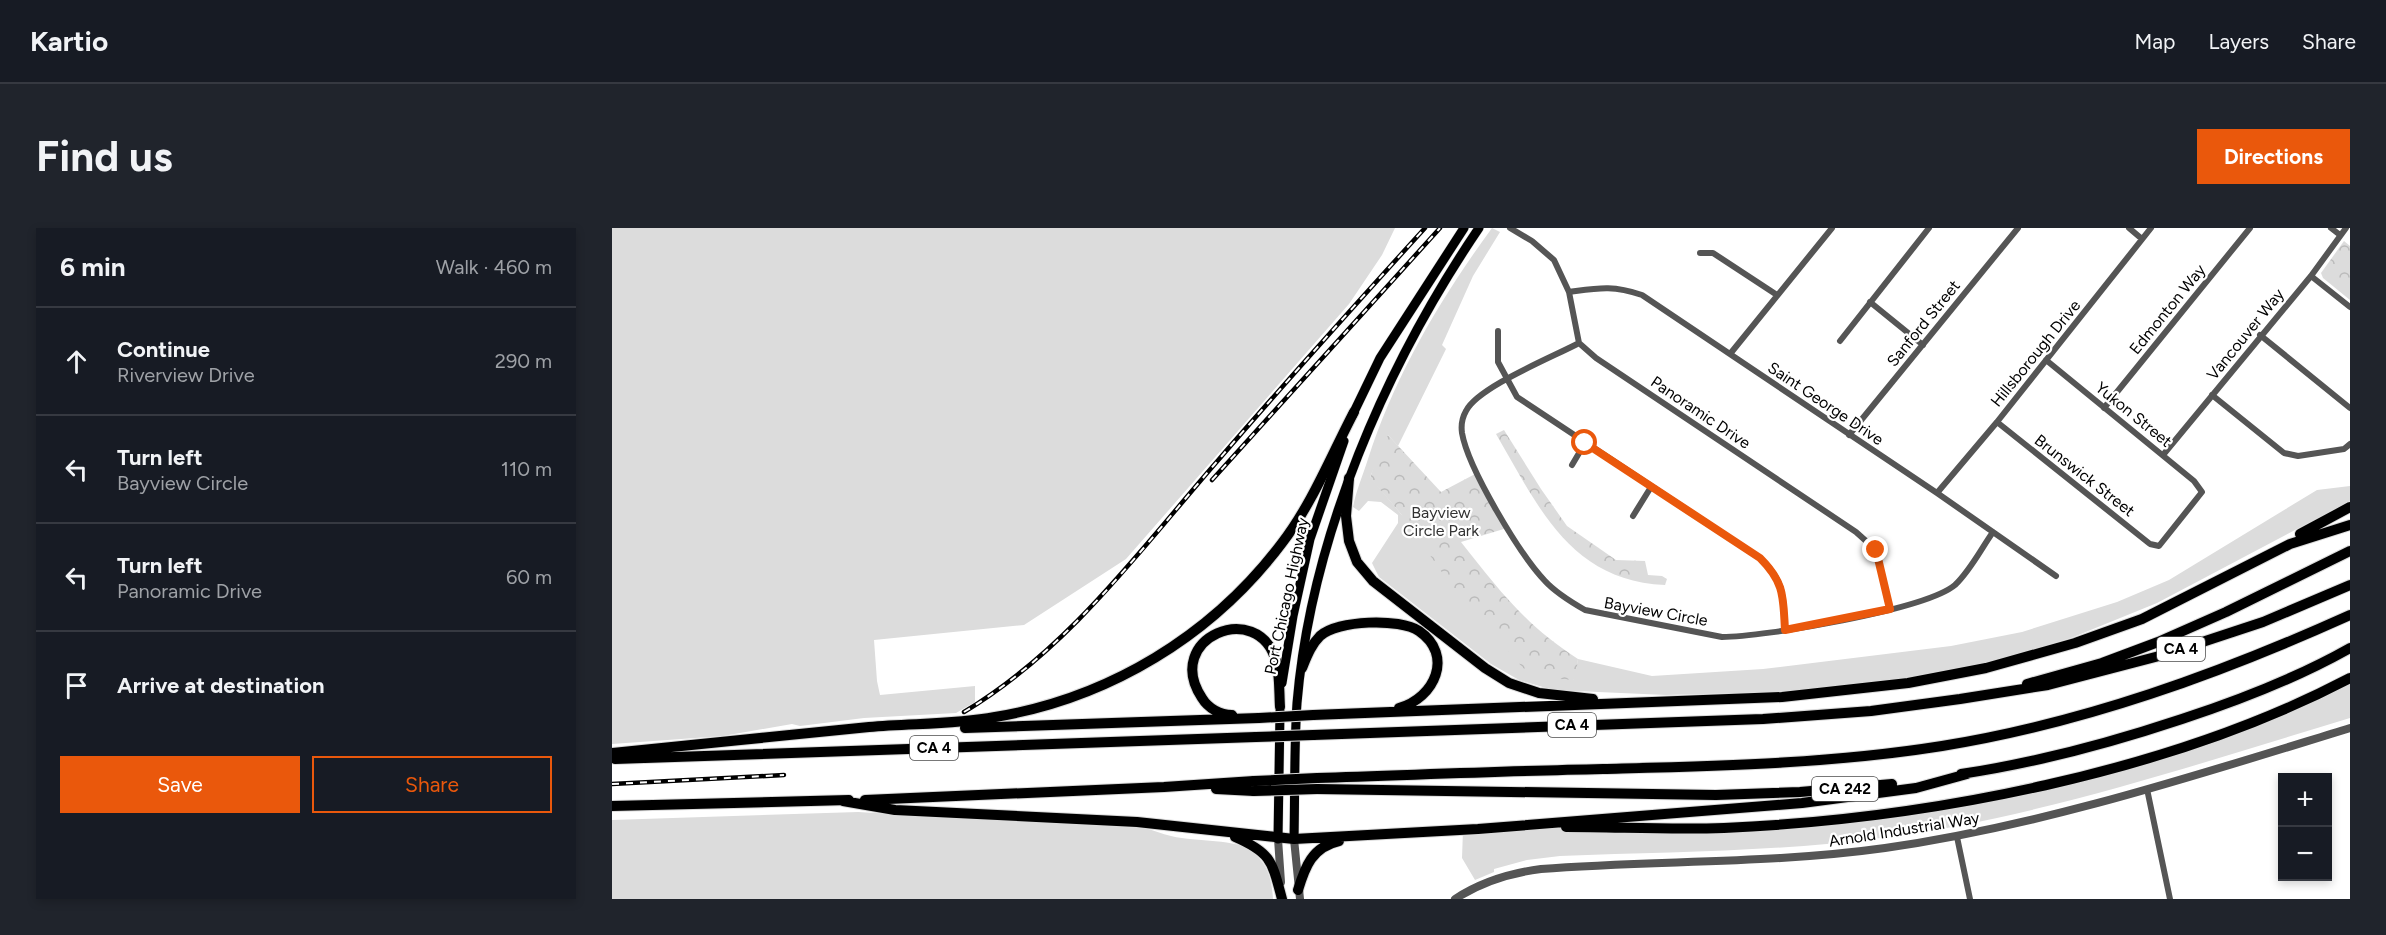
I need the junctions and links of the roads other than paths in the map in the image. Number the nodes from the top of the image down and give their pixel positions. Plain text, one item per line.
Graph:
1 (1464, 228) edge
2 (1479, 228) edge
3 (1510, 228) edge
4 (1832, 228) edge
5 (1929, 228) edge
6 (2018, 228) edge
7 (2129, 228) edge
8 (2151, 228) edge
9 (2250, 228) edge
10 (2331, 228) edge
11 (2346, 228) edge
12 (2340, 235) junction
13 (2142, 239) junction
14 (1700, 253) dead end
15 (2311, 276) junction
16 (1569, 292) junction
17 (1777, 295) junction
18 (1870, 303) junction
19 (2350, 307) edge
20 (1498, 331) dead end
21 (2260, 335) junction
22 (1840, 341) dead end
23 (1579, 343) junction
24 (1923, 345) junction
25 (1730, 354) junction
26 (2046, 360) junction
27 (1508, 379) junction
28 (2212, 395) junction
29 (2104, 408) junction
30 (2350, 408) edge
31 (1354, 412) junction
32 (1997, 422) junction
33 (1849, 435) junction
34 (1585, 443) junction
35 (2350, 444) edge
36 (2163, 455) junction
37 (1572, 465) dead end
38 (1349, 478) junction
39 (1652, 487) junction
40 (2202, 492) joint
41 (1937, 493) junction
42 (2350, 507) edge
43 (1633, 516) dead end
44 (2350, 525) edge
45 (1993, 532) junction
46 (2350, 551) edge
47 (2056, 576) dead end
48 (2350, 585) edge
49 (2201, 590) junction
50 (1890, 609) junction
51 (2350, 615) edge
52 (1785, 630) junction
53 (2350, 648) edge
54 (1302, 668) junction
55 (2350, 678) edge
56 (2005, 691) junction
57 (1687, 701) junction
58 (1280, 711) junction
59 (1369, 713) junction
60 (1259, 717) junction
61 (2350, 728) edge
62 (854, 729) junction
63 (612, 753) edge
64 (612, 760) edge
65 (1967, 774) junction
66 (1317, 784) junction
67 (2147, 789) junction
68 (843, 801) junction
69 (612, 806) edge
70 (1479, 829) junction
71 (1228, 833) junction
72 (1364, 837) junction
73 (1958, 837) junction
74 (1278, 838) junction
75 (1294, 839) junction
76 (1299, 895) edge
77 (1282, 899) edge
78 (1455, 899) edge
79 (1970, 899) edge
80 (2170, 899) edge

1 - 31 main road, Port Chicago Highway
2 - 38 main road, Port Chicago Highway
3 - 16 street
4 - 17 street
5 - 18 street
6 - 24 street, Sanford Street
7 - 13 street
8 - 13 street, Hillsborough Drive
9 - 29 street, Edmonton Way
10 - 12 street
11 - 12 street, Vancouver Way
12 - 15 street, Vancouver Way
13 - 26 street, Hillsborough Drive
14 - 17 street
15 - 19 street
15 - 21 street, Vancouver Way
16 - 23 street
16 - 25 street, Saint George Drive
17 - 25 street
18 - 22 street
18 - 24 street
20 - 27 street
21 - 28 street, Vancouver Way
21 - 30 street
23 - 27 street, Bayview Circle
23 - 50 street, Panoramic Drive
24 - 33 street, Sanford Street
25 - 33 street, Saint George Drive
26 - 29 street, Yukon Street
26 - 32 street, Hillsborough Drive
27 - 34 street
27 - 52 street, Bayview Circle
28 - 35 street
28 - 36 street, Vancouver Way
29 - 36 street, Yukon Street
31 - 58 main road, Port Chicago Highway
31 - 62 highway
32 - 40 street, Brunswick Street
32 - 41 street, Hillsborough Drive
33 - 41 street, Saint George Drive
34 - 37 street
34 - 39 street
36 - 40 street, Yukon Street
38 - 54 main road, Port Chicago Highway
38 - 57 highway
39 - 43 street
39 - 52 street
41 - 45 street, Saint George Drive
42 - 49 highway
44 - 49 highway
45 - 47 street, Saint George Drive
45 - 50 street, Bayview Circle
46 - 56 highway
48 - 56 highway, CA 4
49 - 57 highway
50 - 52 street, Bayview Circle
51 - 66 highway, CA 4
53 - 65 highway, CA 242
54 - 59 highway
54 - 75 main road, Port Chicago Highway
55 - 70 highway
56 - 64 highway, CA 4, bridge
57 - 59 highway
58 - 59 highway, bridge
58 - 60 highway, bridge
58 - 60 highway
58 - 74 main road, Port Chicago Highway
60 - 62 highway
61 - 67 street, Arnold Industrial Way
62 - 63 highway
65 - 66 highway, CA 242
65 - 70 highway
66 - 68 highway, CA 242, bridge
67 - 73 street, Arnold Industrial Way
67 - 80 street
68 - 69 highway
68 - 71 highway
70 - 72 highway
71 - 74 highway
71 - 77 highway
72 - 75 highway
72 - 76 highway
73 - 78 street, Arnold Industrial Way
73 - 79 street
74 - 75 highway
74 - 77 street, Port Chicago Highway
75 - 76 street, Port Chicago Highway

